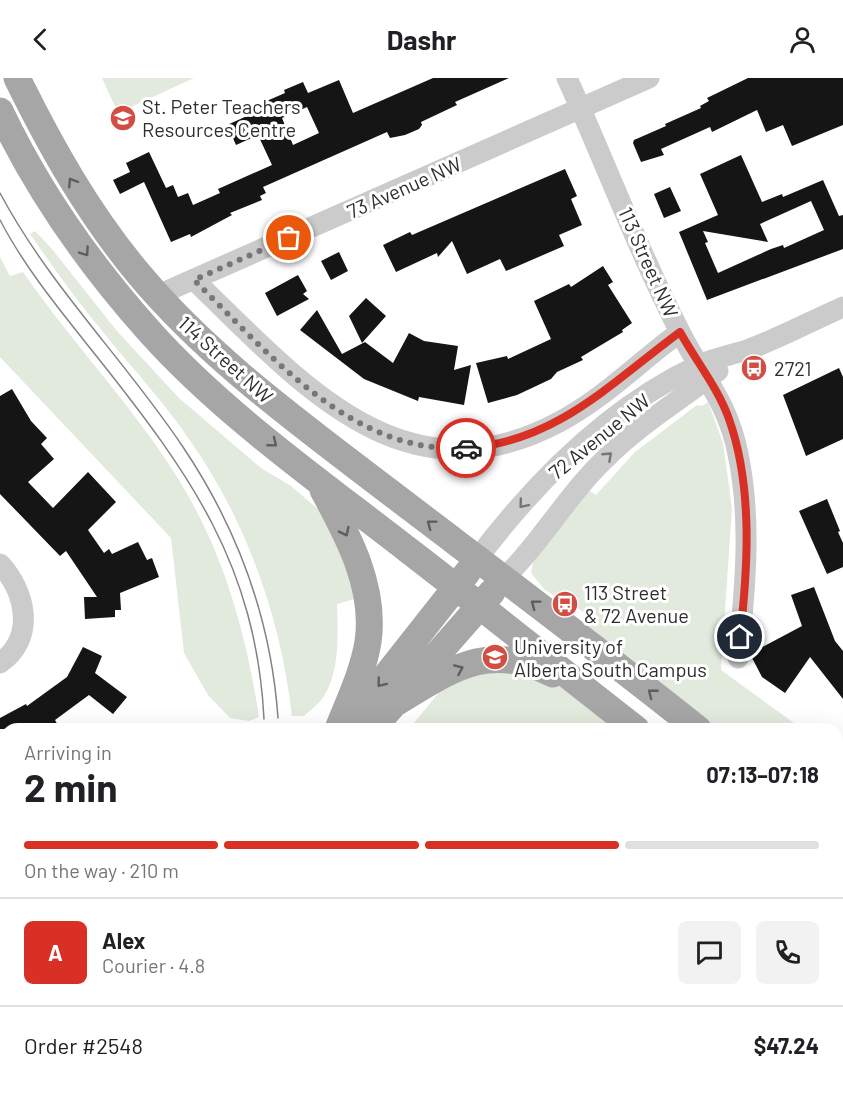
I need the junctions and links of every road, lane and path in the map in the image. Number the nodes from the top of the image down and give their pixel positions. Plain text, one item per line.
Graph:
1 (17, 78) edge
2 (567, 78) edge
3 (649, 78) edge
4 (580, 108) junction
5 (0, 111) edge
6 (194, 280) junction
7 (158, 295) junction
8 (843, 307) edge
9 (680, 332) junction
10 (704, 372) junction
11 (582, 445) junction
12 (427, 446) joint
13 (318, 481) junction
14 (477, 559) junction
15 (0, 564) edge
16 (502, 580) junction
17 (456, 587) junction
18 (490, 614) junction
19 (738, 658) dead end
20 (0, 663) edge
21 (589, 692) junction
22 (389, 707) junction
23 (343, 723) edge
24 (348, 723) edge
25 (377, 723) edge
26 (628, 723) edge
27 (690, 723) edge

7 -> 1 main road, 114 Street NW
2 - 4 street, 113 Street NW
3 - 4 street, 73 Avenue NW
4 - 6 street, 73 Avenue NW
4 - 9 street, 113 Street NW
5 -> 13 main road, 114 Street NW
6 - 7 street, 73 Avenue NW
6 - 12 street, 114 Street NW
14 -> 7 main road, 114 Street NW
8 - 10 street, 72 Avenue NW
9 - 10 street, 113 Street NW
9 - 12 street, 72 Avenue NW
10 - 11 street, 72 Avenue NW
16 -> 10 street, 72 Avenue NW
10 - 19 street, 113 Street NW
11 -> 14 street, 72 Avenue NW
11 - 16 street
13 - 17 main road, 114 Street NW
13 -> 23 main road
14 - 16 main road, 114 Street NW
14 - 17 main road
15 - 20 street
16 - 18 main road
27 -> 16 main road
17 - 18 main road, 114 Street NW
17 -> 24 main road
18 - 21 main road
18 - 22 main road
22 -> 21 main road
21 - 26 main road
22 - 25 main road

